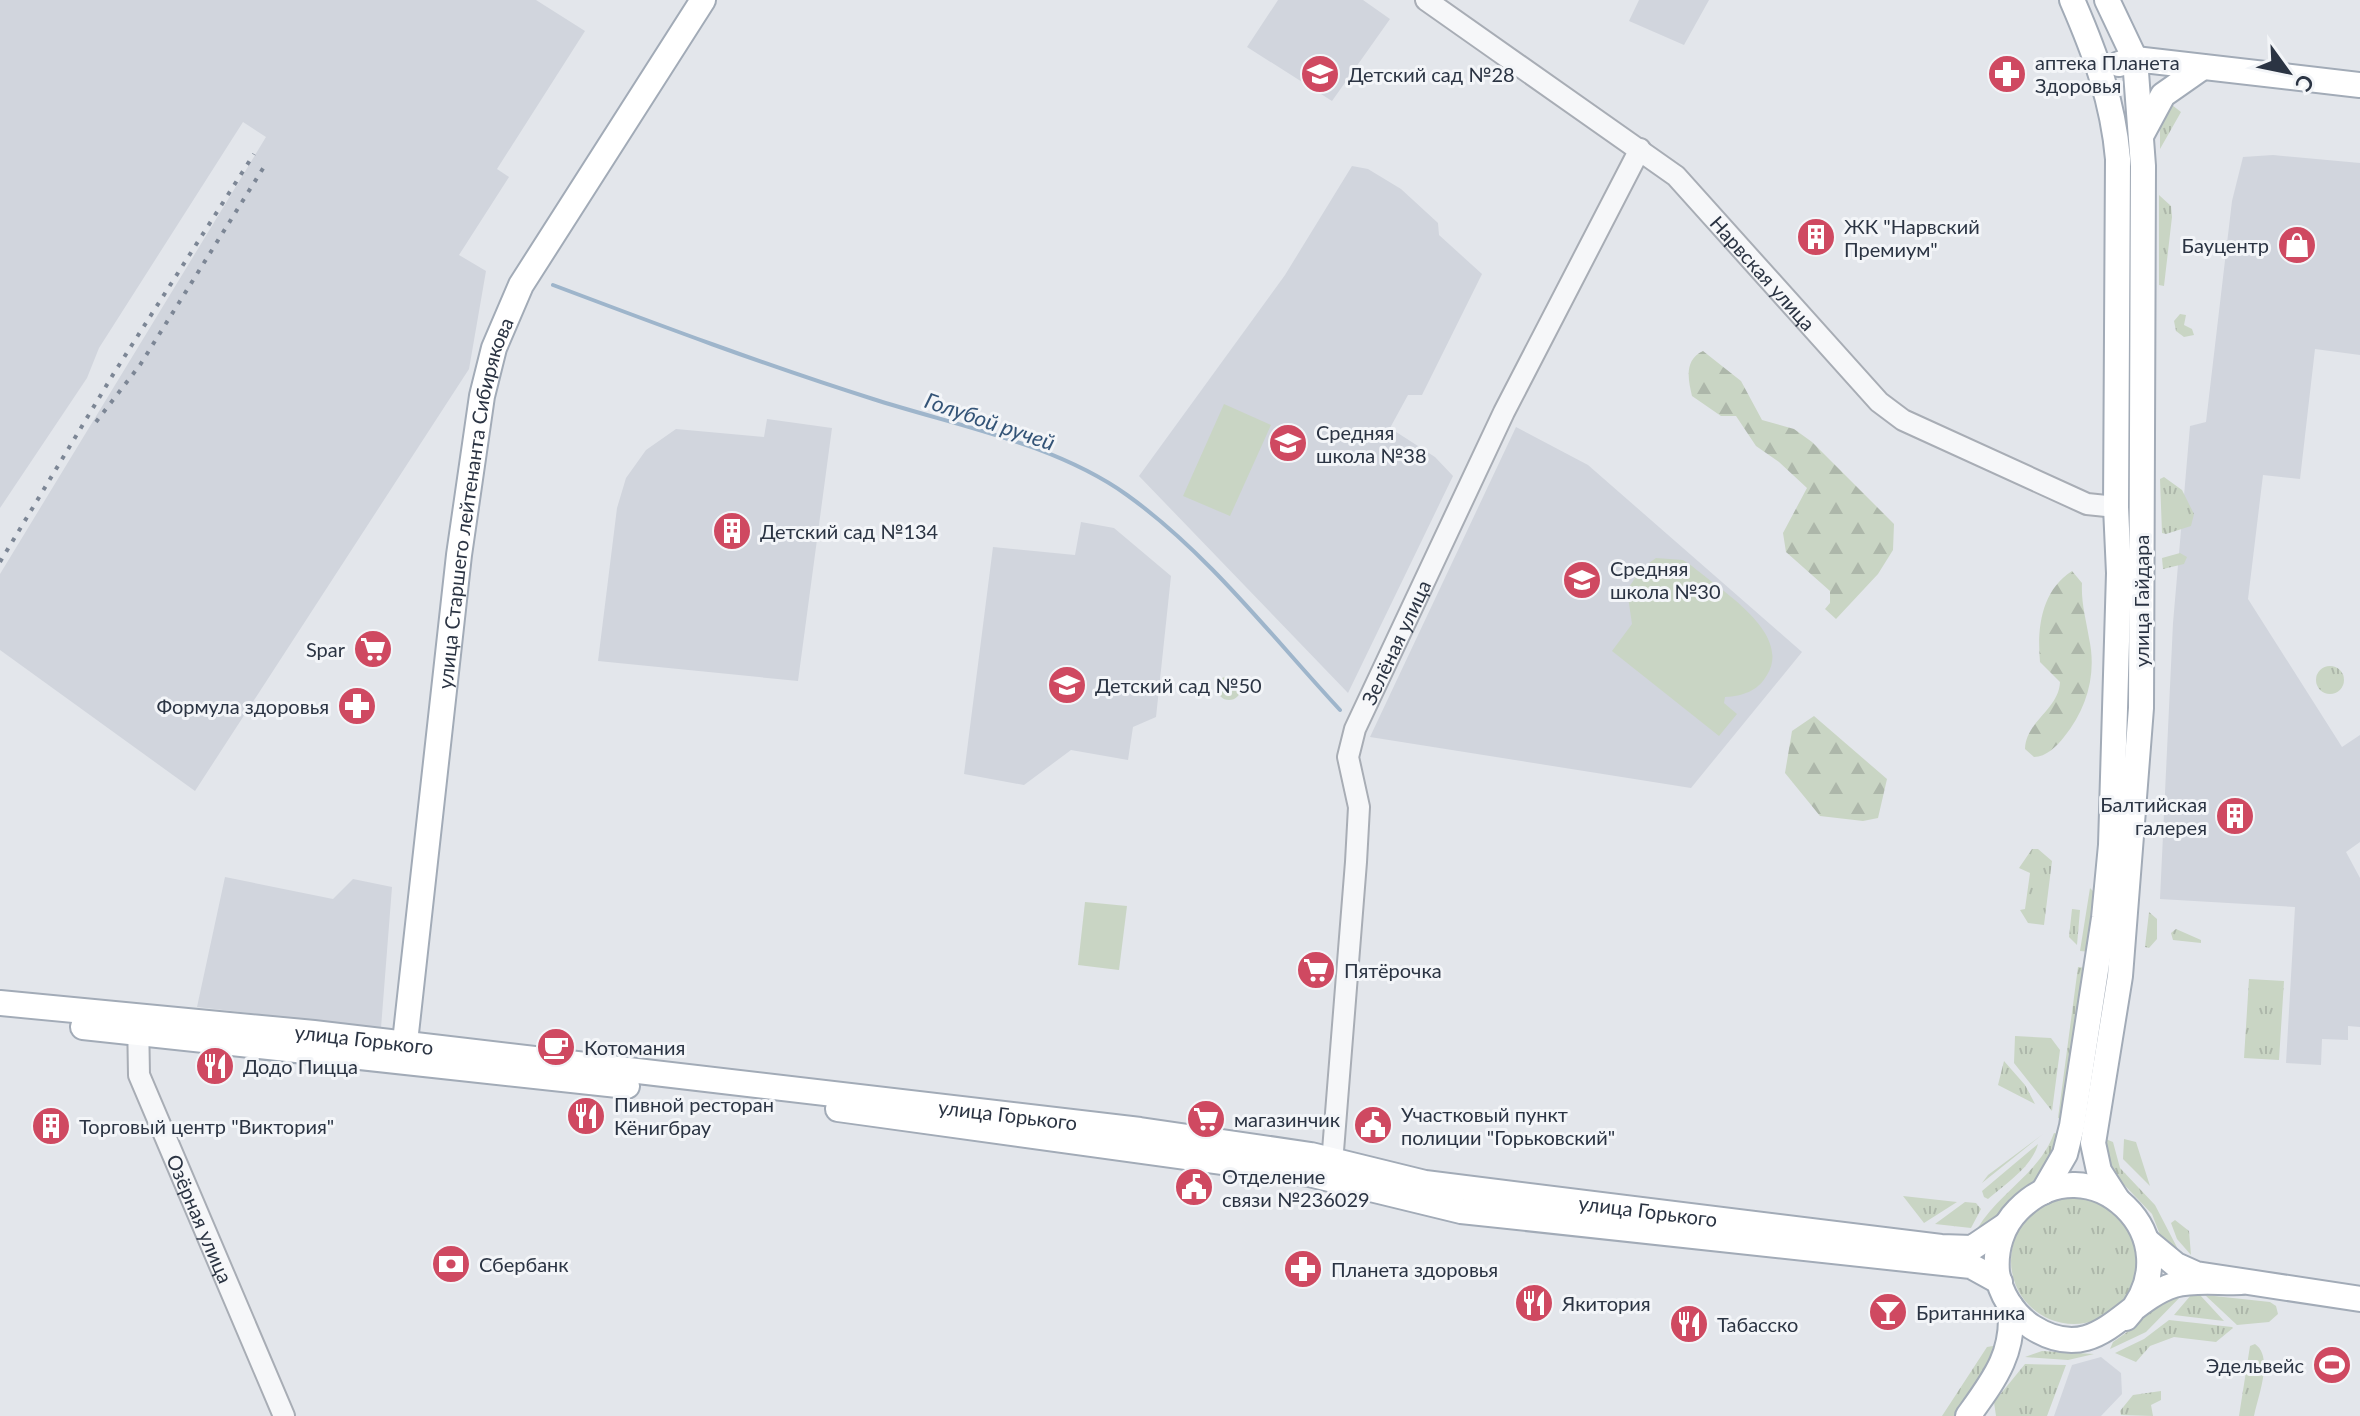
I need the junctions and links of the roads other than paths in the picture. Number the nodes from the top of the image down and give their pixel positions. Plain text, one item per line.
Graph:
1 (703, 0) edge
2 (1426, 0) edge
3 (2072, 0) edge
4 (2107, 0) edge
5 (2135, 59) junction
6 (2203, 67) junction
7 (2102, 69) junction
8 (2360, 85) edge
9 (2141, 137) junction
10 (1640, 149) junction
11 (2116, 507) junction
12 (0, 1003) edge
13 (0, 1016) edge
14 (137, 1026) junction
15 (403, 1054) junction
16 (1332, 1170) junction
17 (2043, 1192) junction
18 (2117, 1199) junction
19 (2006, 1225) junction
20 (2147, 1241) junction
21 (2000, 1282) junction
22 (2241, 1282) junction
23 (2360, 1299) edge
24 (2010, 1305) junction
25 (2126, 1318) junction
26 (2062, 1338) junction
27 (2002, 1369) junction
28 (284, 1416) edge
29 (1968, 1416) edge

1 - 15 main road, улица Старшего лейтенанта Сибирякова
2 - 10 street, Нарвская улица
3 - 7 main road, улица Гайдара
4 - 5 main road, улица Гайдара
5 - 6 main road
5 - 7 main road
5 - 9 main road, улица Гайдара
6 - 8 main road
6 - 9 main road
7 - 11 main road, улица Гайдара
9 - 18 main road, улица Гайдара
10 - 11 street, Нарвская улица
10 - 16 street, Зелёная улица
11 - 17 main road, улица Гайдара
12 - 14 main road, улица Горького
13 - 14 main road, улица Горького
14 - 15 main road, улица Горького
14 - 28 street, Озёрная улица
15 - 16 main road, улица Горького
16 - 19 main road, улица Горького
16 - 21 main road, улица Горького
17 - 18 main road
17 - 19 main road, улица Горького
18 - 20 main road
19 - 21 main road
20 - 22 main road
20 - 25 main road
21 - 24 main road
22 - 23 main road
22 - 25 main road
24 - 26 main road
24 - 27 main road
25 - 26 main road
26 - 27 main road
27 - 29 main road

